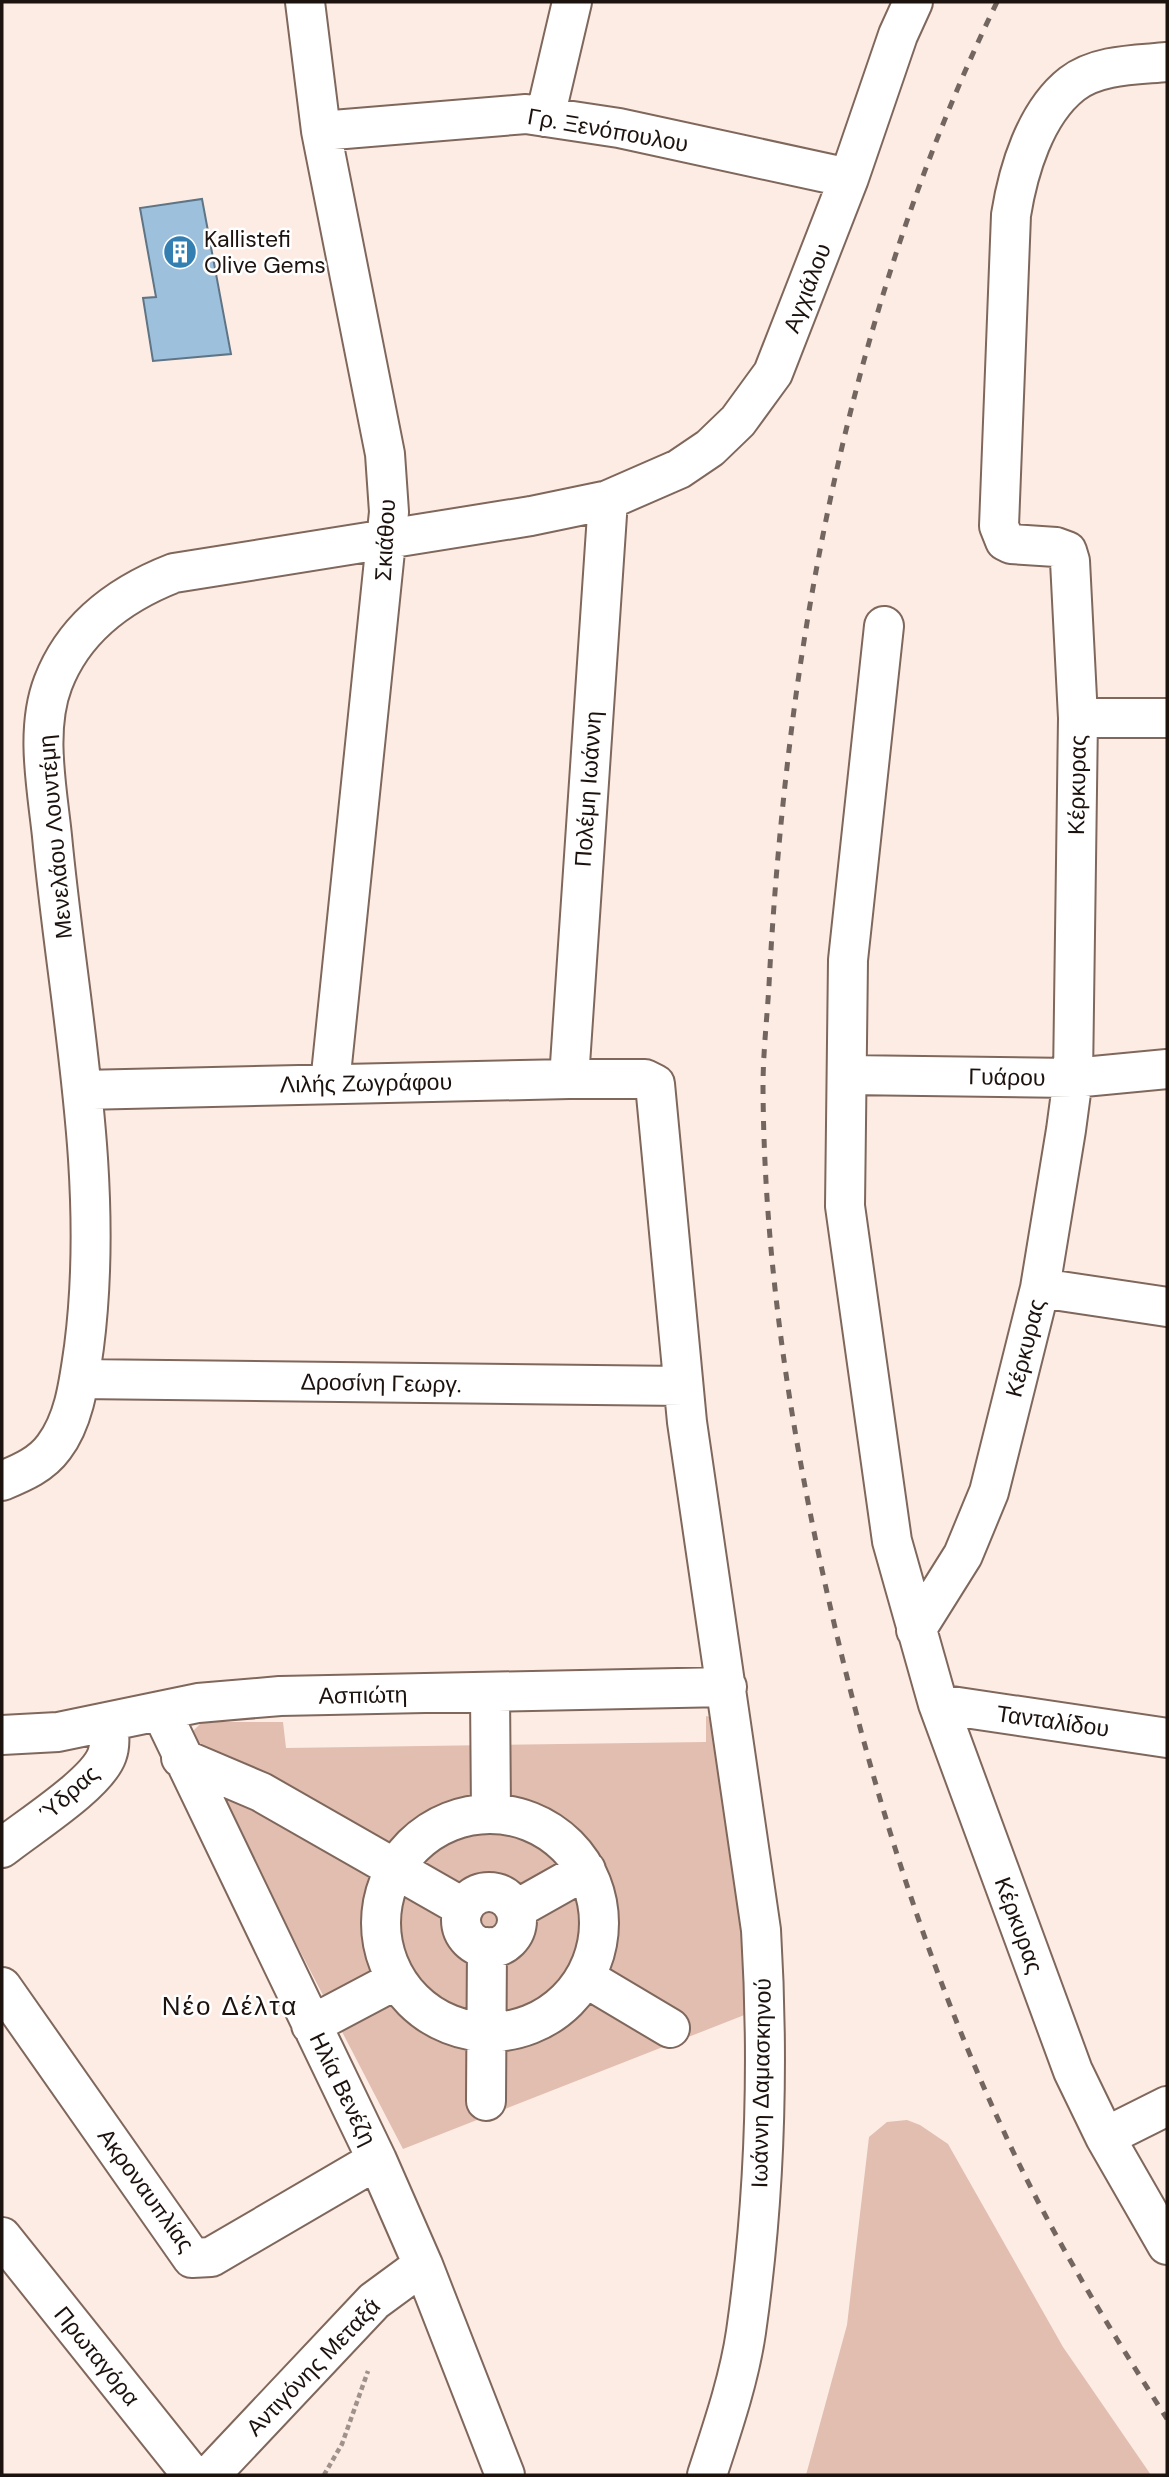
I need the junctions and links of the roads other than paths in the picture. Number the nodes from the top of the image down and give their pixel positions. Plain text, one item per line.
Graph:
1 (305, 2) edge
2 (572, 2) edge
3 (913, 2) edge
4 (1167, 62) edge
5 (545, 117) junction
6 (321, 131) junction
7 (849, 178) junction
8 (608, 500) junction
9 (388, 540) junction
10 (884, 626) dead end
11 (1078, 718) junction
12 (1167, 718) edge
13 (1167, 1069) edge
14 (847, 1075) junction
15 (1073, 1078) junction
16 (569, 1079) junction
17 (650, 1080) joint
18 (330, 1084) junction
19 (82, 1090) junction
20 (1040, 1288) junction
21 (1167, 1307) edge
22 (79, 1380) junction
23 (683, 1387) junction
24 (2, 1481) edge
25 (916, 1630) junction
26 (727, 1687) junction
27 (490, 1693) junction
28 (938, 1704) junction
29 (161, 1711) junction
30 (108, 1722) junction
31 (2, 1735) edge
32 (1167, 1738) edge
33 (181, 1758) junction
34 (491, 1814) junction
35 (2, 1848) edge
36 (396, 1869) junction
37 (586, 1870) junction
38 (464, 1908) junction
39 (515, 1909) junction
40 (487, 1947) junction
41 (586, 1978) junction
42 (396, 1980) junction
43 (2, 1987) edge
44 (311, 2025) junction
45 (670, 2028) dead end
46 (486, 2032) junction
47 (486, 2101) dead end
48 (1167, 2106) edge
49 (1105, 2137) junction
50 (377, 2160) junction
51 (2, 2237) edge
52 (1167, 2245) edge
53 (423, 2265) junction
54 (192, 2475) edge
55 (210, 2475) edge
56 (505, 2475) edge
57 (707, 2475) edge

1 - 6 street, Σκιάθου
2 - 5 street
3 - 7 street, Αγχιάλου
4 - 11 street, Κέρκυρας
5 - 6 street, Γρ. Ξενόπουλου
5 - 7 street, Γρ. Ξενόπουλου
6 - 9 street, Σκιάθου
7 - 8 street, Αγχιάλου
8 - 9 street, Μενελάου Λουντέμη
8 - 16 street, Πολέμη Ιωάννη
9 - 18 street, Σκιάθου
9 - 19 street, Μενελάου Λουντέμη
10 - 14 street, Κέρκυρας
11 - 12 street
11 - 15 street, Κέρκυρας
13 - 15 street, Γυάρου
14 - 15 street, Γυάρου
14 - 25 street, Κέρκυρας
15 - 20 street, Κέρκυρας
16 - 17 street, Λιλής Ζωγράφου
16 - 18 street, Λιλής Ζωγράφου
17 - 23 street, Ιωάννη Δαμασκηνού
18 - 19 street, Λιλής Ζωγράφου
19 - 22 street, Μενελάου Λουντέμη
20 - 21 street
20 - 25 street, Κέρκυρας
22 - 23 street, Δροσίνη Γεωργ.
22 - 24 street, Μενελάου Λουντέμη
23 - 26 street, Ιωάννη Δαμασκηνού
25 - 28 street, Κέρκυρας
26 - 27 street, Ασπιώτη
26 - 57 street, Ιωάννη Δαμασκηνού
27 - 29 street, Ασπιώτη
27 - 34 street
28 - 32 street, Τανταλίδου
28 - 49 street, Κέρκυρας
29 - 30 street, Ασπιώτη
29 - 33 street, Ηλία Βενέζη
30 - 31 street, Ασπιώτη
30 - 35 street, Ύδρας
33 - 36 street
33 - 44 street, Ηλία Βενέζη
34 - 36 street
34 - 37 street
36 - 38 street
36 - 42 street
37 - 39 street
37 - 41 street
38 - 39 street
38 - 40 street
39 - 40 street
40 - 46 street
41 - 45 street
41 - 46 street
42 - 44 street
42 - 46 street
43 - 50 street, Ακροναυπλίας
44 - 50 street, Ηλία Βενέζη
46 - 47 street
48 - 49 street
49 - 52 street, Κέρκυρας
50 - 53 street, Ηλία Βενέζη
51 - 54 street, Πρωταγόρα
53 - 55 street, Αντιγόνης Μεταξά
53 - 56 street, Ηλία Βενέζη

